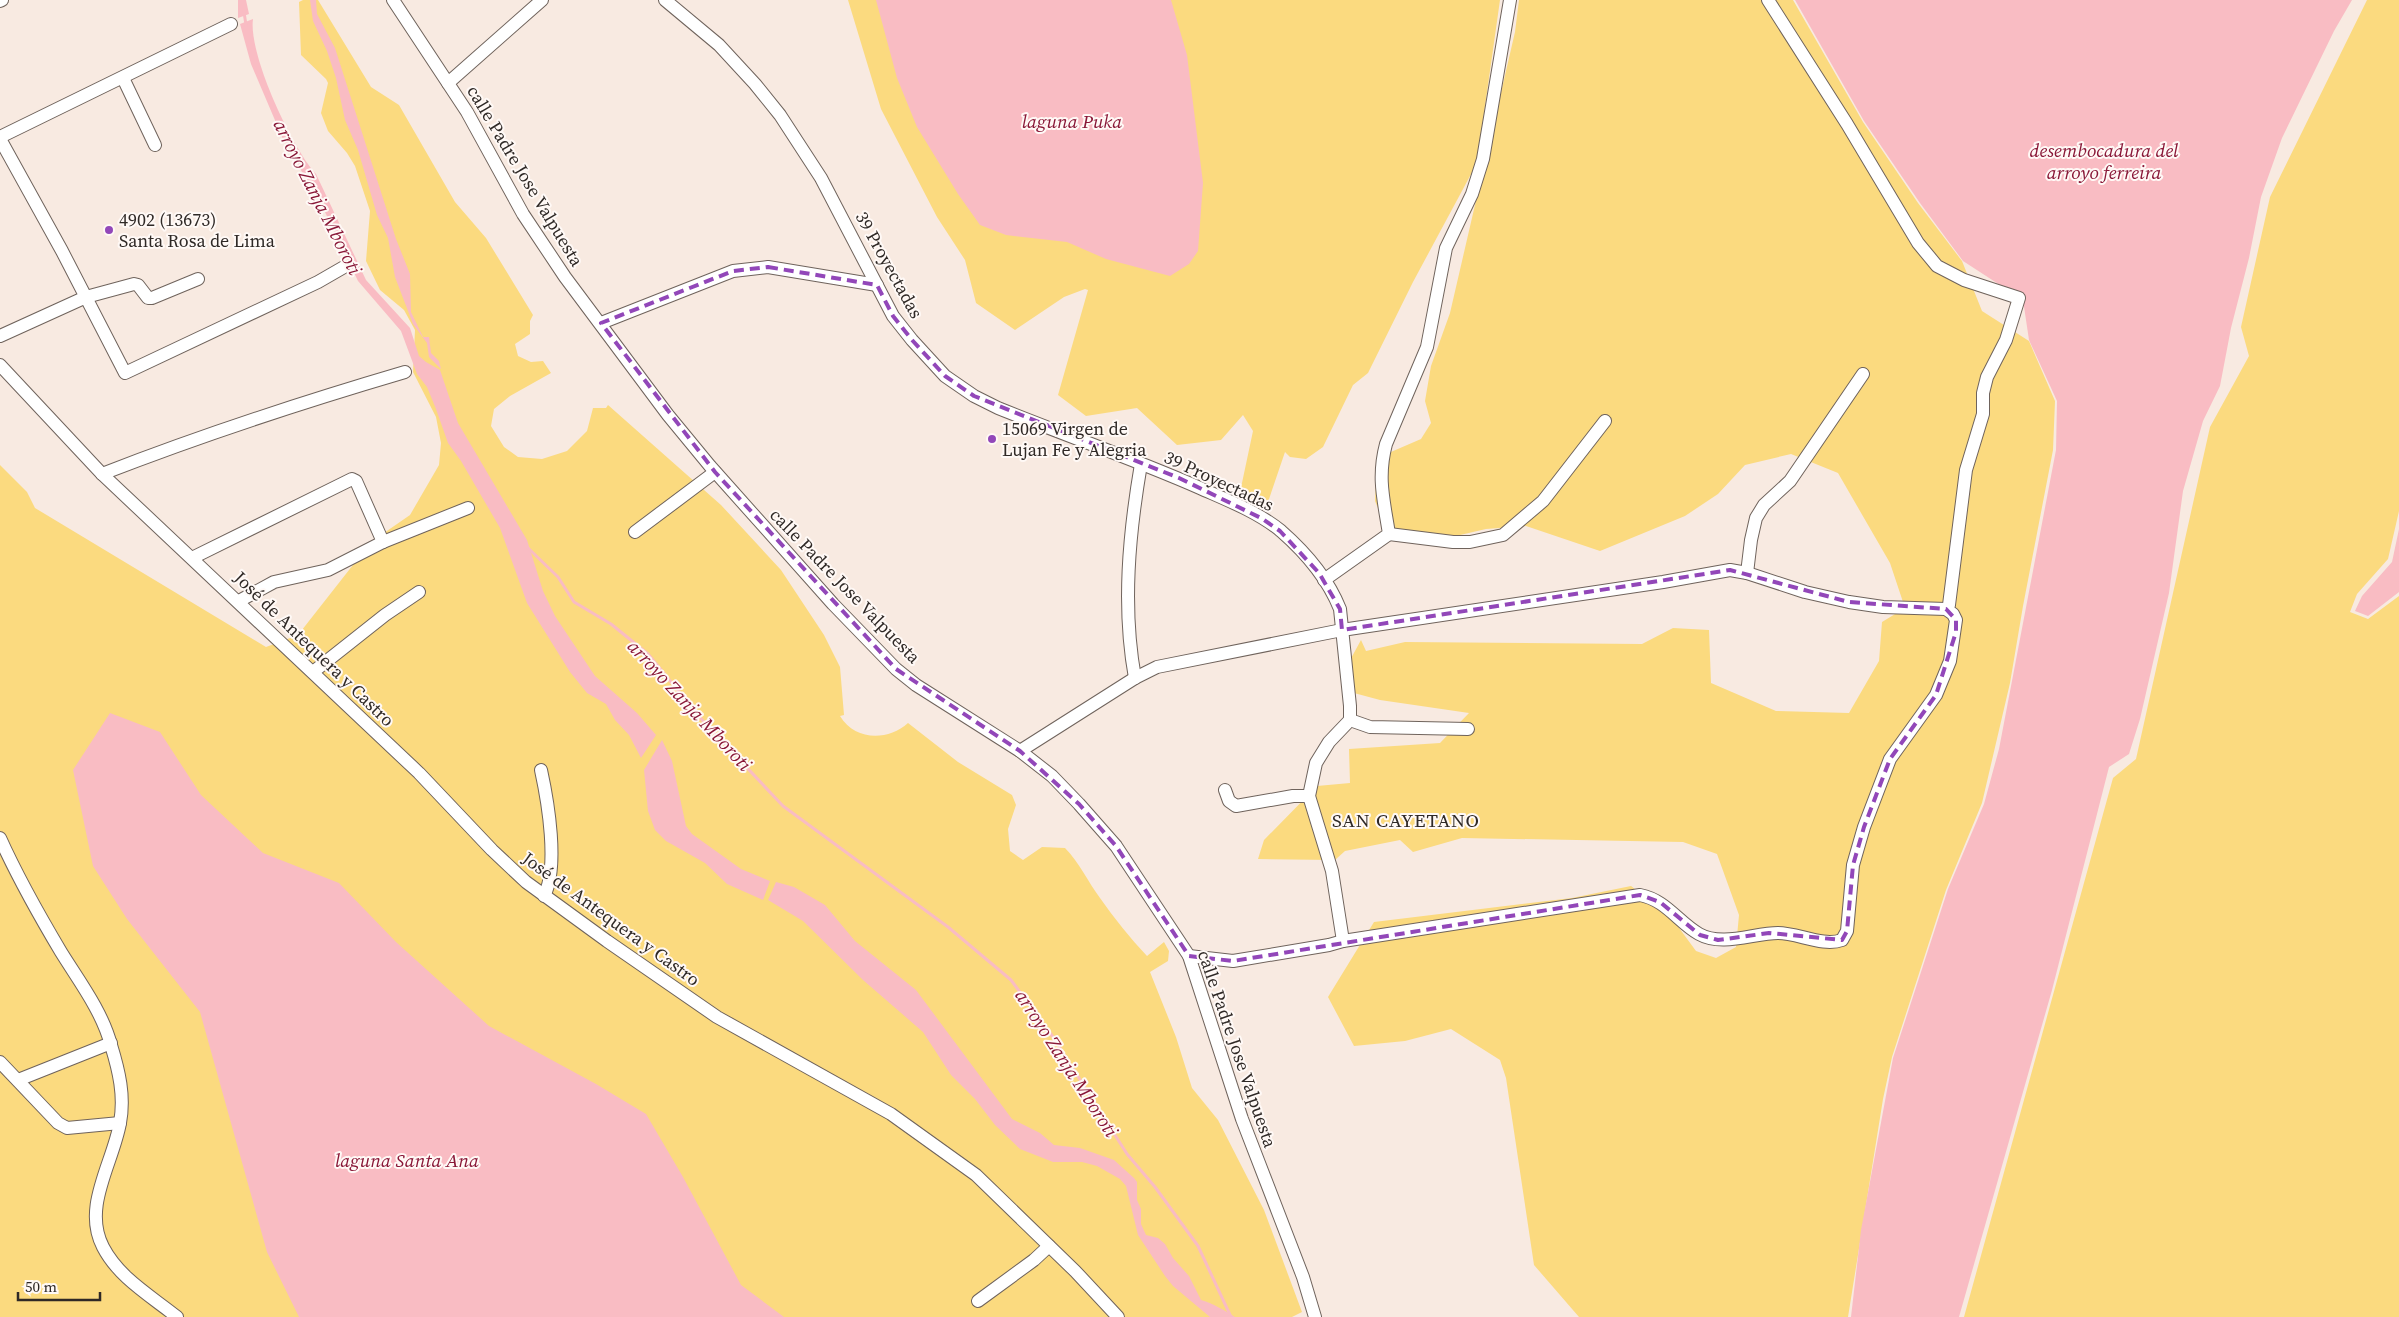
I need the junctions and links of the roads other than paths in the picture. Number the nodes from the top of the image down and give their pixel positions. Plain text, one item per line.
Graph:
1 (393, 0) edge
2 (542, 0) edge
3 (665, 0) edge
4 (1510, 0) edge
5 (1768, 0) edge
6 (231, 24) dead end
7 (122, 78) junction
8 (448, 83) junction
9 (0, 138) edge
10 (155, 145) dead end
11 (344, 267) dead end
12 (198, 279) dead end
13 (877, 284) junction
14 (86, 297) junction
15 (600, 324) junction
16 (0, 336) edge
17 (0, 366) edge
18 (405, 372) dead end
19 (1863, 374) dead end
20 (1605, 421) dead end
21 (1141, 464) junction
22 (715, 472) junction
23 (102, 474) junction
24 (468, 508) dead end
25 (635, 532) dead end
26 (1389, 534) junction
27 (383, 542) junction
28 (192, 558) junction
29 (1747, 573) junction
30 (1324, 580) junction
31 (419, 592) dead end
32 (239, 601) junction
33 (1946, 609) junction
34 (1342, 630) junction
35 (313, 672) junction
36 (1135, 678) junction
37 (1350, 720) junction
38 (1468, 729) dead end
39 (1020, 751) junction
40 (541, 770) dead end
41 (1225, 790) dead end
42 (1309, 796) junction
43 (0, 838) edge
44 (544, 896) junction
45 (1343, 940) junction
46 (1189, 956) junction
47 (111, 1043) junction
48 (0, 1062) edge
49 (18, 1080) junction
50 (120, 1123) junction
51 (1049, 1246) junction
52 (978, 1301) dead end
53 (177, 1317) edge
54 (1118, 1317) edge
55 (1315, 1317) edge

1 - 8 street, calle Padre Jose Valpuesta
2 - 8 street
3 - 13 street, 39 Proyectadas
4 - 26 street
5 - 33 street
6 - 7 street
7 - 9 street
7 - 10 street
8 - 15 street, calle Padre Jose Valpuesta
9 - 14 street
11 - 14 street
12 - 14 street
13 - 15 street
13 - 21 street, 39 Proyectadas
14 - 16 street
15 - 22 street, calle Padre Jose Valpuesta
17 - 23 street, José de Antequera y Castro
18 - 23 street
19 - 29 street
20 - 26 street
21 - 30 street, 39 Proyectadas
21 - 36 street
22 - 25 street
22 - 39 street, calle Padre Jose Valpuesta
23 - 28 street, José de Antequera y Castro
24 - 27 street
26 - 30 street
27 - 28 street
27 - 32 street
28 - 32 street, José de Antequera y Castro
29 - 33 street
29 - 34 street
30 - 34 street, 39 Proyectadas
31 - 35 street
32 - 35 street, José de Antequera y Castro
33 - 45 street
34 - 36 street
34 - 37 street, 39 Proyectadas
35 - 44 street, José de Antequera y Castro
36 - 39 street
37 - 38 street
37 - 42 street
39 - 46 street, calle Padre Jose Valpuesta
40 - 44 street
41 - 42 street
42 - 45 street
43 - 47 street
44 - 51 street, José de Antequera y Castro
45 - 46 street
46 - 55 street, calle Padre Jose Valpuesta
47 - 49 street
47 - 50 street
48 - 49 street
49 - 50 street
50 - 53 street
51 - 52 street
51 - 54 street, José de Antequera y Castro

